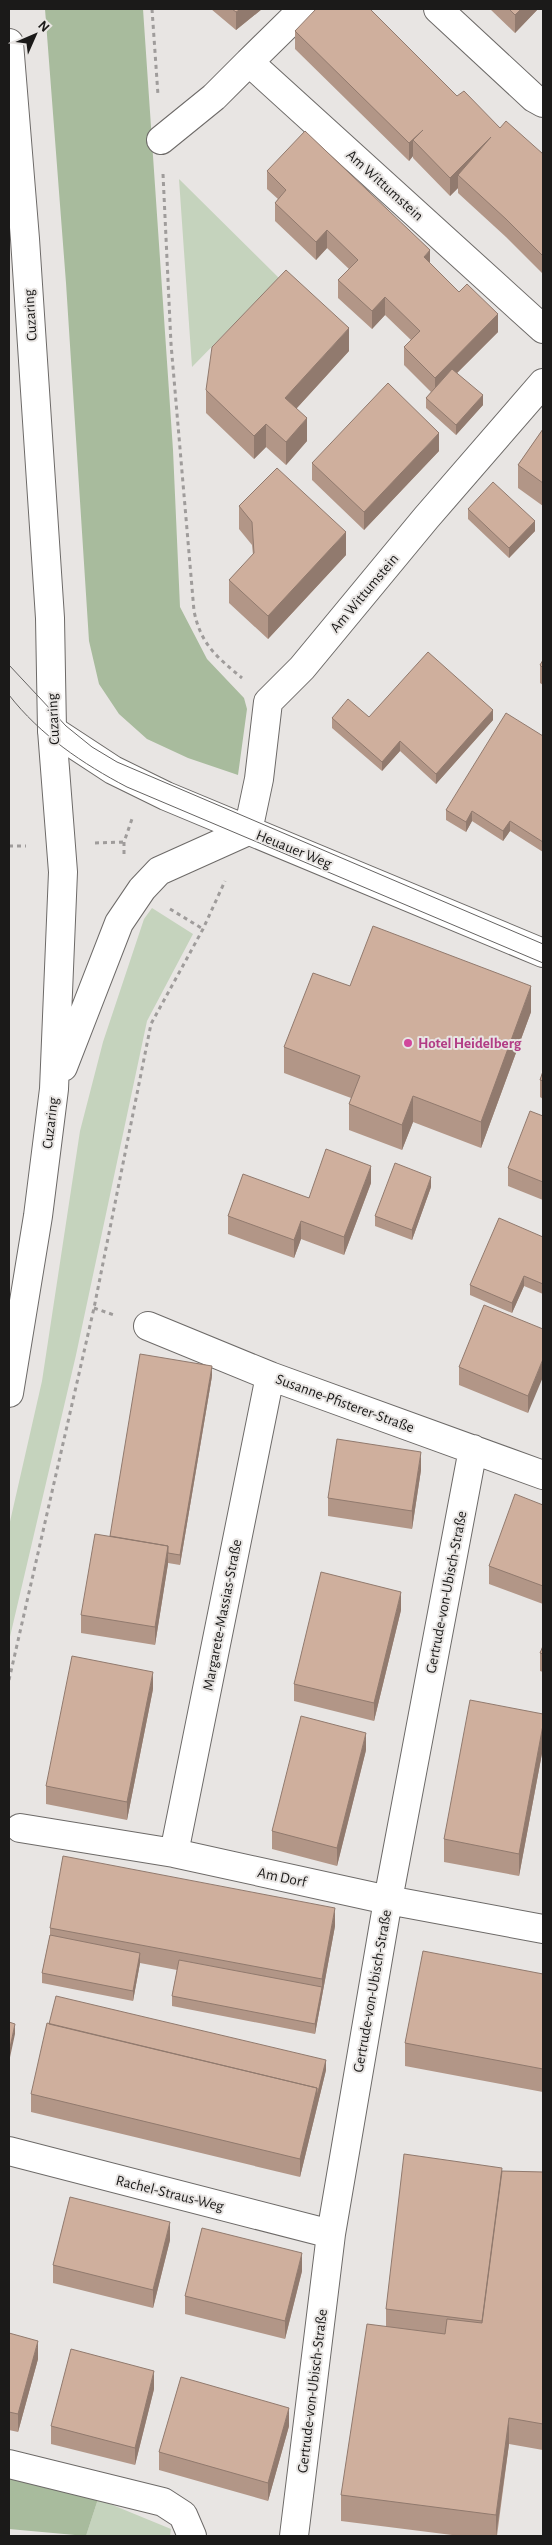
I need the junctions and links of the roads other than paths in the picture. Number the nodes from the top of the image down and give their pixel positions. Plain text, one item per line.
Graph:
1 (302, 9) edge
2 (438, 9) edge
3 (9, 43) edge
4 (249, 62) junction
5 (543, 103) edge
6 (162, 140) road end
7 (543, 329) edge
8 (543, 383) edge
9 (52, 730) junction
10 (248, 831) junction
11 (543, 953) edge
12 (54, 1089) junction
13 (148, 1326) dead end
14 (270, 1376) junction
15 (9, 1393) edge
16 (473, 1449) junction
17 (543, 1475) edge
18 (20, 1828) dead end
19 (174, 1854) junction
20 (388, 1900) junction
21 (543, 1929) edge
22 (9, 2151) edge
23 (331, 2234) junction
24 (9, 2464) edge
25 (192, 2536) edge
26 (294, 2536) edge

1 - 4 street
2 - 5 street
3 - 9 street, Cuzaring
4 - 6 street
4 - 7 street, Am Wittumstein
8 - 10 street, Am Wittumstein
9 - 10 street, Heuauer Weg
9 - 12 street, Cuzaring
10 - 11 street, Heuauer Weg
10 - 12 street
12 - 15 street, Cuzaring
13 - 14 street, Susanne-Pfisterer-Straße
14 - 16 street, Susanne-Pfisterer-Straße
14 - 19 street, Margarete-Massias-Straße
16 - 17 street, Susanne-Pfisterer-Straße
16 - 20 street, Gertrude-von-Ubisch-Straße
18 - 19 street, Am Dorf
19 - 20 street, Am Dorf
20 - 21 street, Am Dorf
20 - 23 street, Gertrude-von-Ubisch-Straße
22 - 23 street, Rachel-Straus-Weg
23 - 26 street, Gertrude-von-Ubisch-Straße
24 - 25 street

